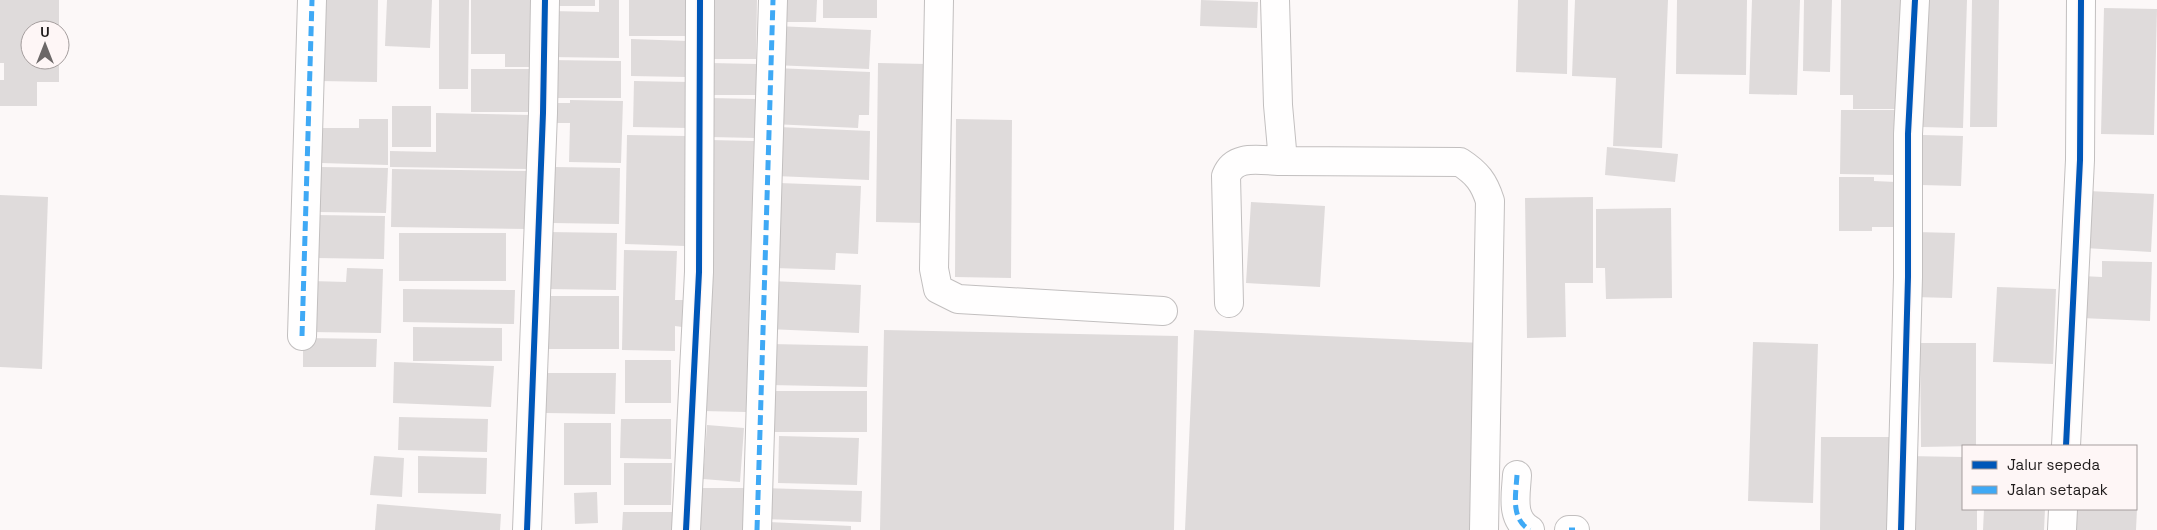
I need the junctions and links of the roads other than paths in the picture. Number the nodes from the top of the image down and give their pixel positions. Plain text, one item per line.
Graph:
1 (312, 0) edge
2 (545, 0) edge
3 (700, 0) edge
4 (773, 0) edge
5 (939, 0) edge
6 (1275, 0) edge
7 (1914, 0) edge
8 (2081, 0) edge
9 (1283, 161) junction
10 (1229, 303) dead end
11 (1163, 312) dead end
12 (302, 336) dead end
13 (2066, 445) edge
14 (1517, 476) dead end
15 (2063, 510) edge
16 (526, 530) edge
17 (686, 530) edge
18 (757, 530) edge
19 (1484, 530) edge
20 (1530, 530) edge
21 (1569, 530) edge
22 (1574, 530) edge
23 (1900, 530) edge
24 (2062, 530) edge

1 - 12 street
2 - 16 street
3 - 17 street
4 - 18 street
5 - 11 street
6 - 9 street
7 - 23 street
8 - 13 street
9 - 10 street
9 - 19 street
14 - 20 street
15 - 24 street
21 - 22 street

